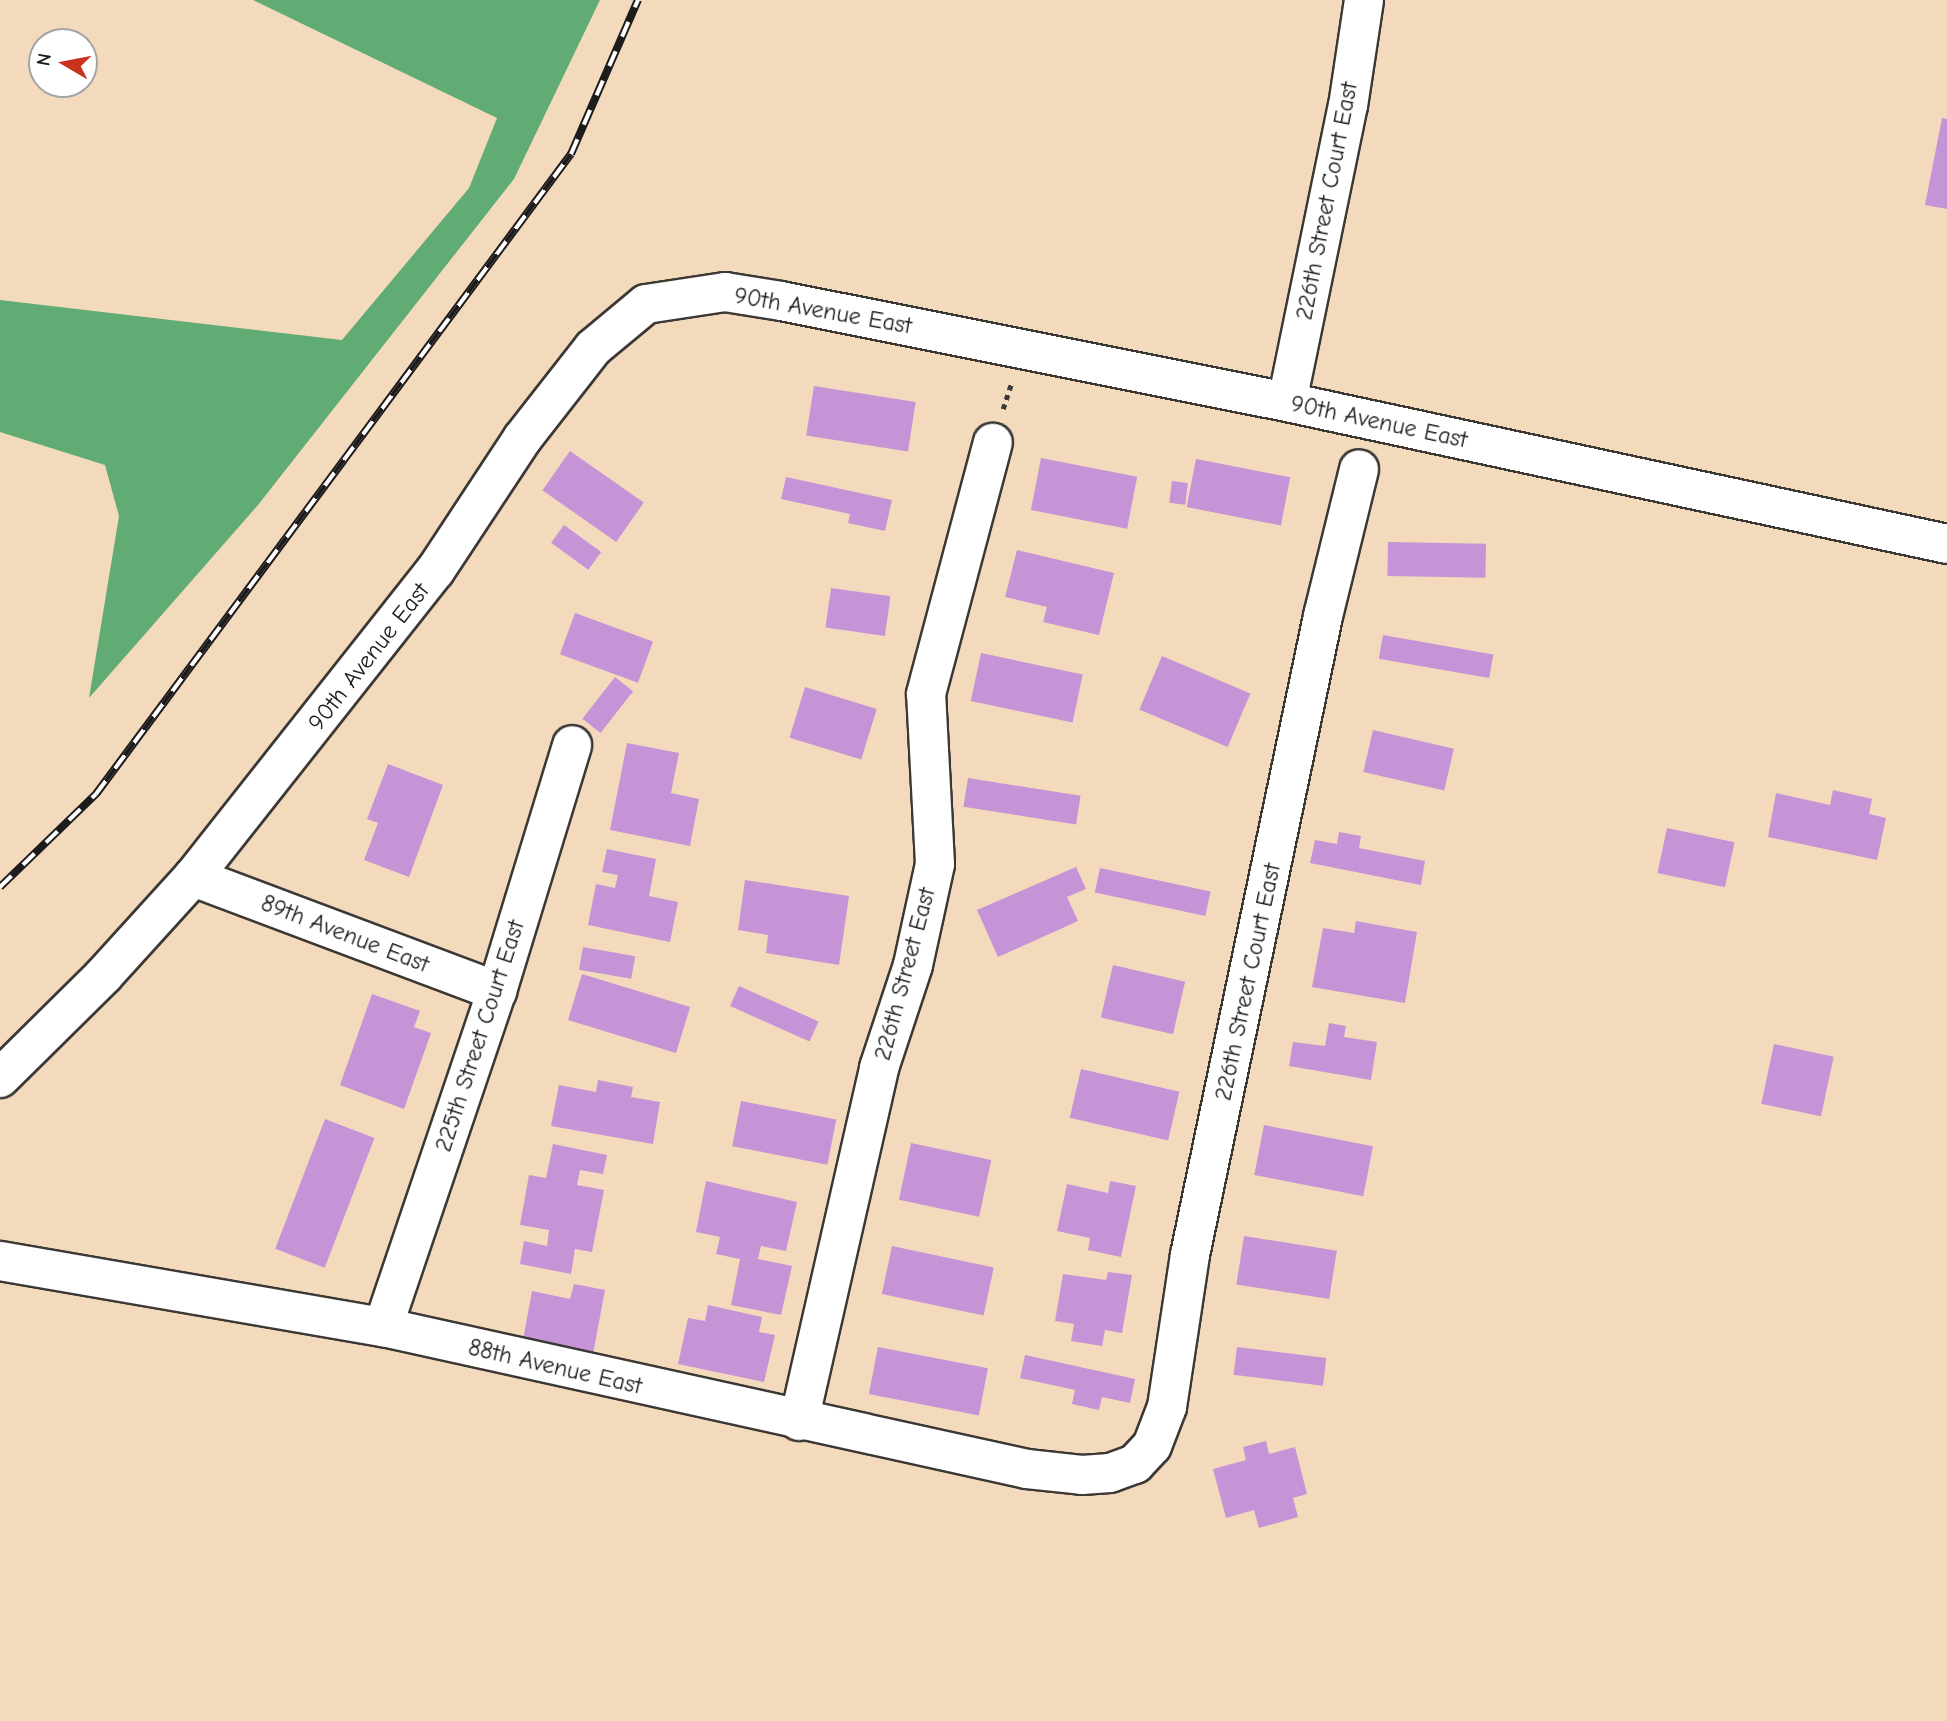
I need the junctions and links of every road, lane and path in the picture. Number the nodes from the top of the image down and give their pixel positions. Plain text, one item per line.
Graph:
1 (1364, 0) edge
2 (1020, 348) junction
3 (1287, 402) junction
4 (993, 443) joint
5 (1359, 469) dead end
6 (1947, 544) edge
7 (572, 745) dead end
8 (193, 877) junction
9 (497, 991) junction
10 (0, 1077) edge
11 (0, 1261) edge
12 (383, 1326) junction
13 (799, 1422) junction
14 (1110, 1473) joint

1 - 3 street, 226th Street Court East
2 - 3 street, 90th Avenue East
2 - 4 path
2 - 8 street, 90th Avenue East
3 - 6 street, 90th Avenue East
4 - 13 street, 226th Street East
5 - 14 street, 226th Street Court East
7 - 9 street, 225th Street Court East
8 - 9 street, 89th Avenue East
8 - 10 street, 90th Avenue East
9 - 12 street, 225th Street Court East
11 - 12 street, 88th Avenue East
12 - 13 street, 88th Avenue East
13 - 14 street, 88th Avenue East

